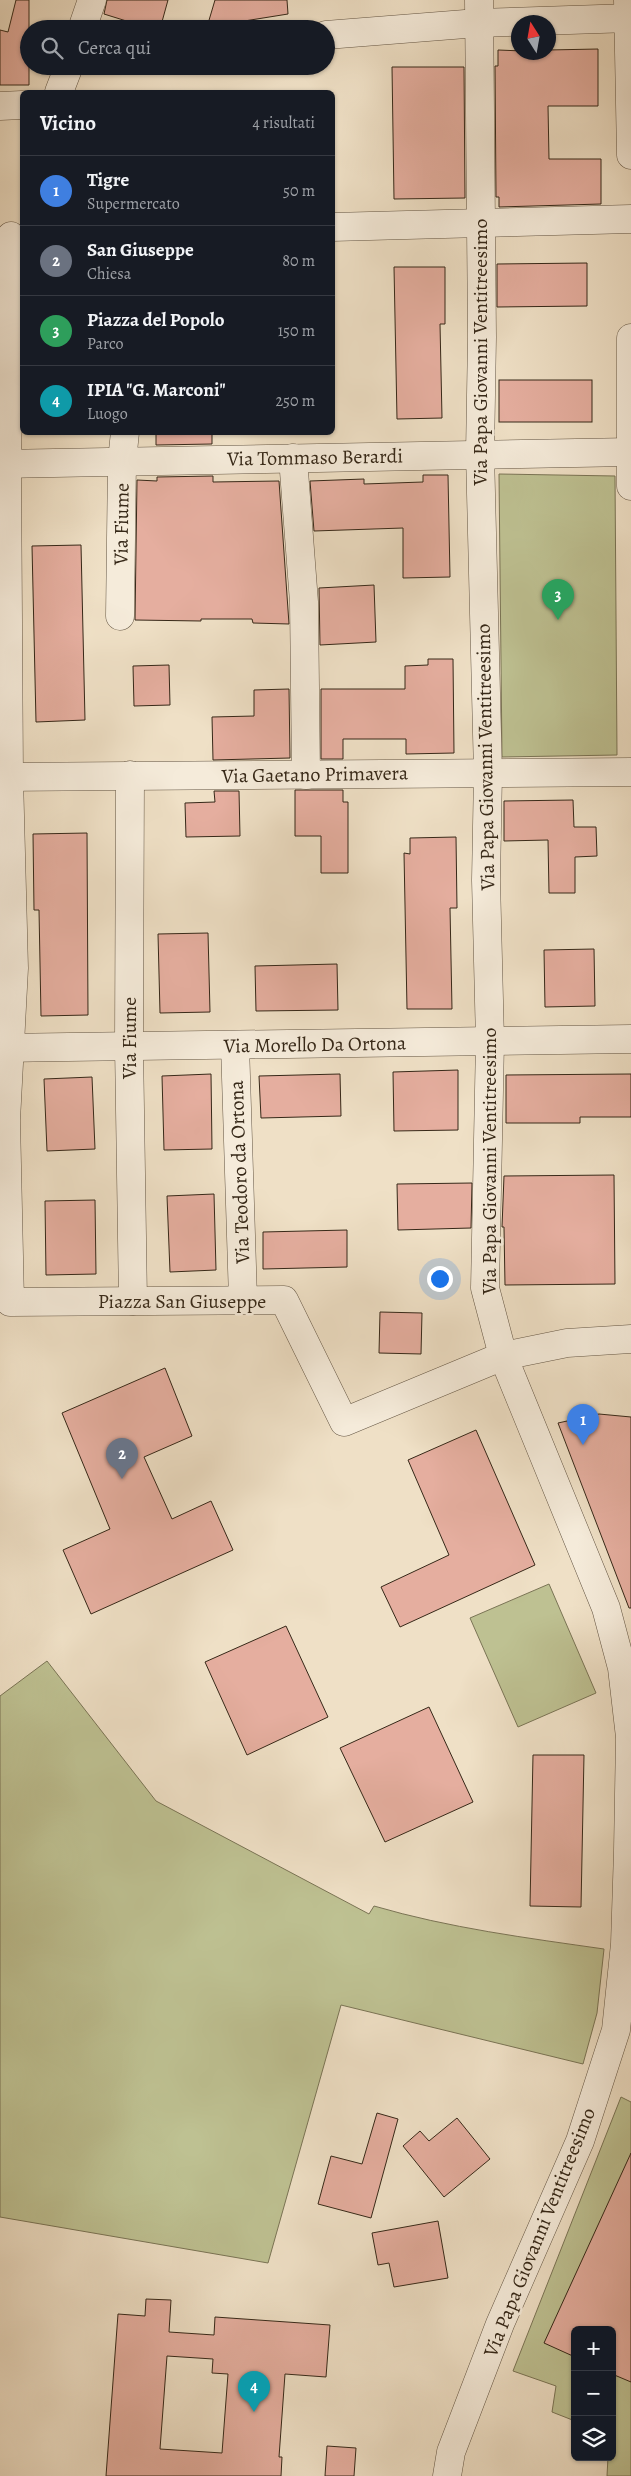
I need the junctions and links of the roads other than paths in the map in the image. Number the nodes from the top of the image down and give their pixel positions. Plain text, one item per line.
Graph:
1 (92, 0) edge
2 (478, 12) edge
3 (629, 12) edge
4 (85, 20) edge
5 (335, 34) edge
6 (65, 75) edge
7 (60, 90) edge
8 (20, 105) edge
9 (0, 106) edge
10 (631, 155) edge
11 (631, 218) edge
12 (479, 224) junction
13 (335, 227) edge
14 (11, 236) edge
15 (631, 338) edge
16 (125, 435) edge
17 (630, 452) edge
18 (480, 453) junction
19 (293, 458) junction
20 (122, 461) junction
21 (3, 464) edge
22 (631, 486) edge
23 (120, 616) dead end
24 (631, 772) edge
25 (488, 773) junction
26 (130, 775) junction
27 (306, 775) junction
28 (4, 777) edge
29 (631, 1039) edge
30 (490, 1041) junction
31 (235, 1044) junction
32 (129, 1046) junction
33 (5, 1048) edge
34 (243, 1299) junction
35 (132, 1301) junction
36 (631, 1339) edge
37 (504, 1356) junction
38 (447, 2476) edge

1 - 4 street
2 - 3 street
2 - 5 street
2 - 12 street, Via Papa Giovanni Ventitreesimo
3 - 10 street
6 - 7 street
8 - 9 street
11 - 12 street
12 - 13 street
12 - 18 street, Via Papa Giovanni Ventitreesimo
14 - 21 street
15 - 17 street
16 - 20 street, Via Fiume
17 - 18 street, Via Tommaso Berardi
17 - 22 street
18 - 19 street, Via Tommaso Berardi
18 - 25 street, Via Papa Giovanni Ventitreesimo
19 - 20 street, Via Tommaso Berardi
19 - 27 street
20 - 21 street, Via Tommaso Berardi
20 - 23 street, Via Fiume
21 - 28 street
24 - 25 street, Via Gaetano Primavera
25 - 27 street, Via Gaetano Primavera
25 - 30 street, Via Papa Giovanni Ventitreesimo
26 - 27 street, Via Gaetano Primavera
26 - 28 street, Via Gaetano Primavera
26 - 32 street, Via Fiume
28 - 33 street
29 - 30 street, Via Morello Da Ortona
30 - 31 street, Via Morello Da Ortona
30 - 37 street, Via Papa Giovanni Ventitreesimo
31 - 32 street, Via Morello Da Ortona
31 - 34 street, Via Teodoro da Ortona
32 - 33 street, Via Morello Da Ortona
32 - 35 street, Via Fiume
33 - 35 street, Piazza San Giuseppe
34 - 35 street, Piazza San Giuseppe
34 - 37 street, Piazza San Giuseppe
36 - 37 street
37 - 38 street, Via Papa Giovanni Ventitreesimo

